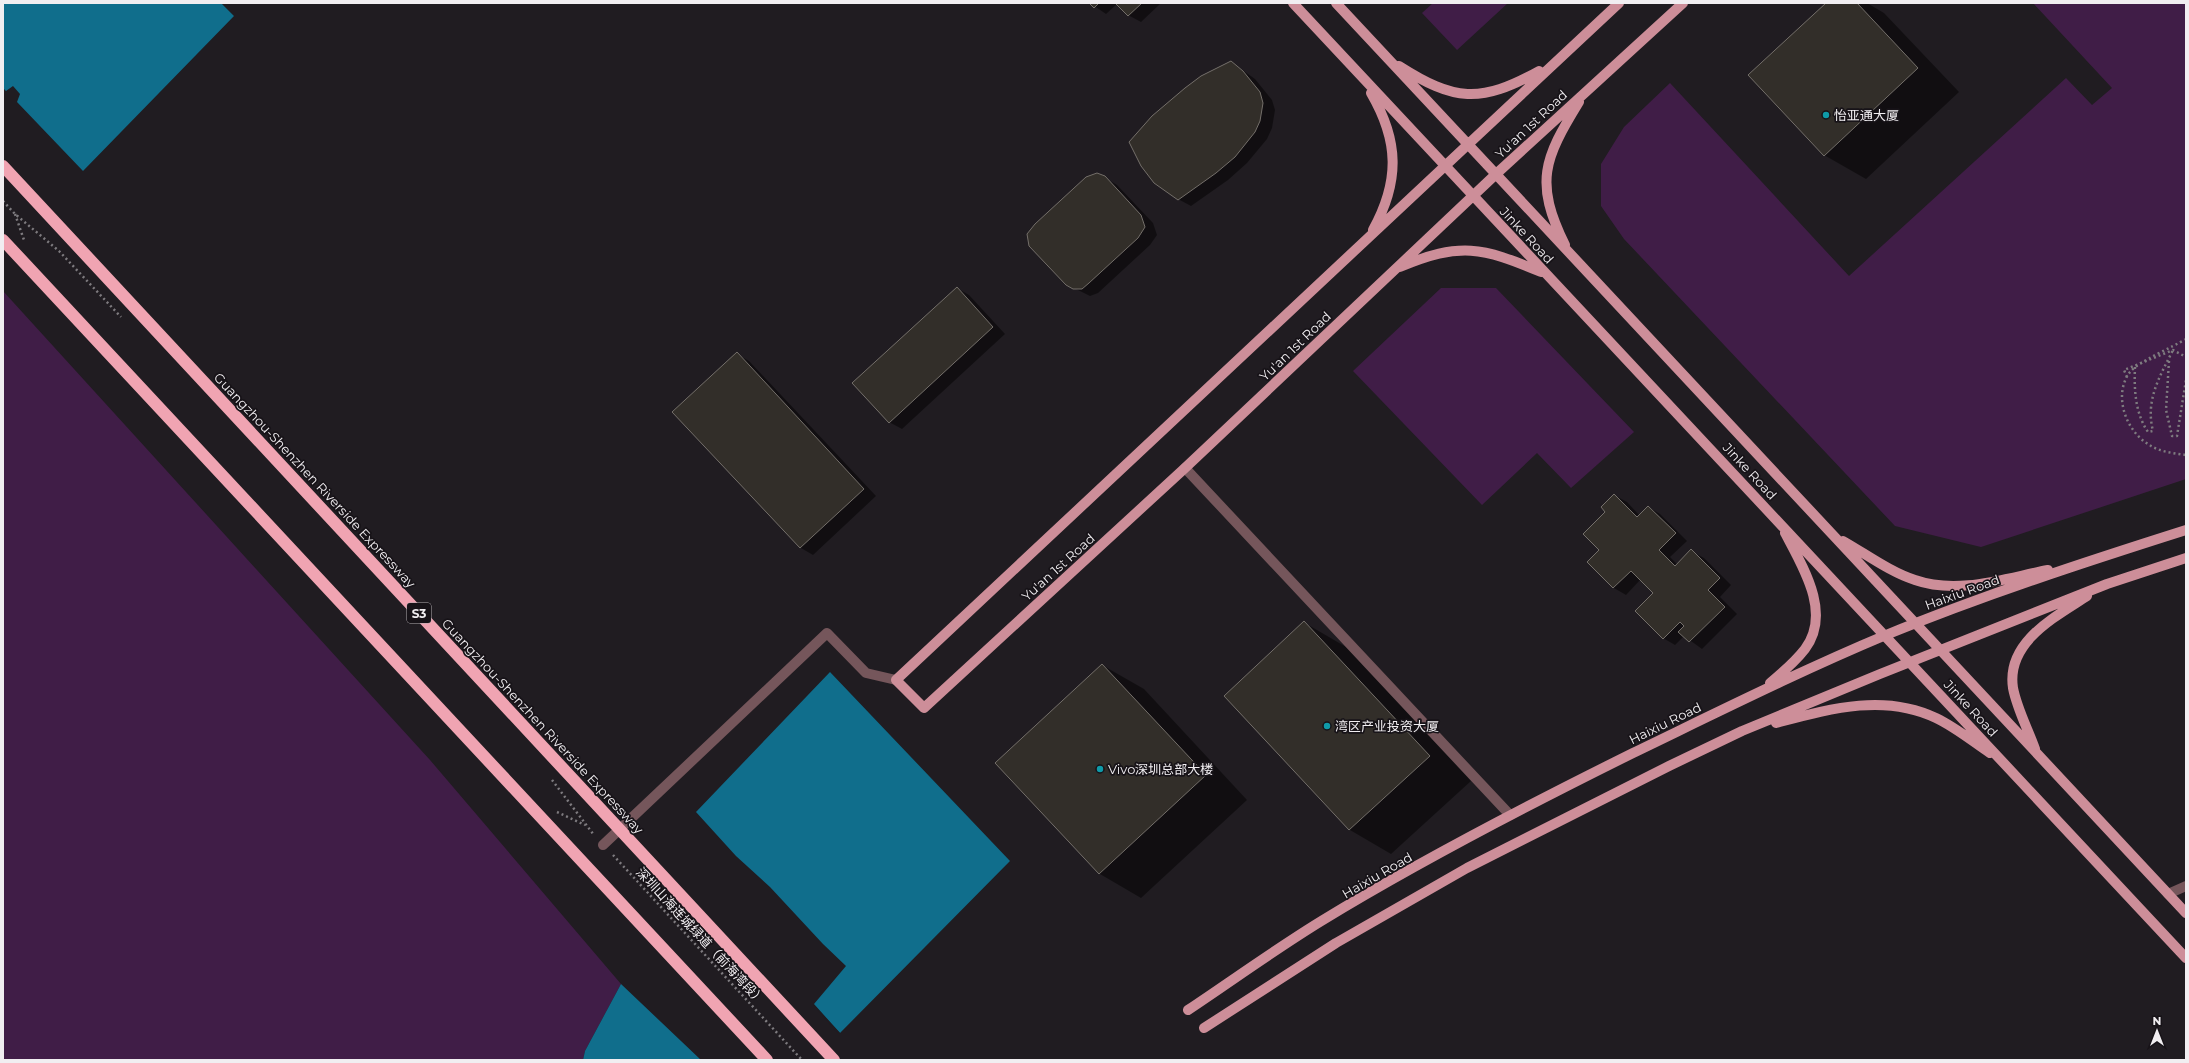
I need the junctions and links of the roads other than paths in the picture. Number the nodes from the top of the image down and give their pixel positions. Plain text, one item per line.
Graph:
1 (1293, 3) edge
2 (1336, 3) edge
3 (1619, 3) edge
4 (1683, 3) edge
5 (1386, 58) junction
6 (1553, 64) junction
7 (1360, 76) junction
8 (1586, 91) junction
9 (1466, 144) junction
10 (3, 166) edge
11 (1445, 166) junction
12 (1495, 175) junction
13 (1473, 196) junction
14 (3, 240) edge
15 (1367, 240) junction
16 (1570, 255) junction
17 (1394, 270) junction
18 (1546, 274) junction
19 (1185, 468) junction
20 (1777, 519) junction
21 (2186, 530) edge
22 (1834, 536) junction
23 (2186, 558) edge
24 (2086, 562) junction
25 (2107, 584) junction
26 (1916, 624) junction
27 (1886, 636) junction
28 (1940, 651) junction
29 (1910, 662) junction
30 (896, 680) junction
31 (1763, 689) junction
32 (1742, 731) junction
33 (2037, 754) junction
34 (2006, 765) junction
35 (1510, 815) junction
36 (604, 845) road end
37 (2186, 886) edge
38 (2168, 894) junction
39 (2186, 913) edge
40 (2186, 958) edge
41 (1188, 1010) dead end
42 (1204, 1028) dead end
43 (767, 1060) edge
44 (834, 1060) edge

1 - 7 main road, Jinke Road
2 - 5 main road, Jinke Road
3 - 6 main road
4 - 8 main road, Yu'an 1st Road
5 - 6 main road
5 - 9 main road, Jinke Road
6 - 9 main road
7 - 11 main road, Jinke Road
7 - 15 main road
8 - 12 main road, Yu'an 1st Road
8 - 16 main road
9 - 11 main road
9 - 12 main road, Jinke Road
10 - 44 highway, Guangzhou-Shenzhen Riverside Expressway / S3, bridge
11 - 13 main road, Jinke Road
11 - 15 main road
12 - 13 main road, Yu'an 1st Road
12 - 16 main road, Jinke Road
13 - 17 main road, Yu'an 1st Road
13 - 18 main road, Jinke Road
14 - 43 highway
15 - 30 main road
16 - 22 main road, Jinke Road
17 - 18 main road
17 - 19 main road, Yu'an 1st Road
18 - 20 main road, Jinke Road
19 - 30 main road, Yu'an 1st Road
19 - 35 street
20 - 27 main road, Jinke Road
20 - 31 main road
21 - 24 main road, Haixiu Road
22 - 24 main road
22 - 26 main road, Jinke Road
23 - 25 main road
24 - 26 main road, Haixiu Road
25 - 28 main road
25 - 33 main road
26 - 27 main road, Haixiu Road
26 - 28 main road, Jinke Road
27 - 29 main road, Jinke Road
27 - 31 main road, Haixiu Road
28 - 29 main road
28 - 33 main road, Jinke Road
29 - 32 main road
29 - 34 main road, Jinke Road
30 - 36 street
31 - 35 main road, Haixiu Road
32 - 34 main road
32 - 42 main road
33 - 38 main road, Jinke Road
34 - 40 main road, Jinke Road
35 - 41 main road, Haixiu Road
37 - 38 street
38 - 39 main road, Jinke Road

